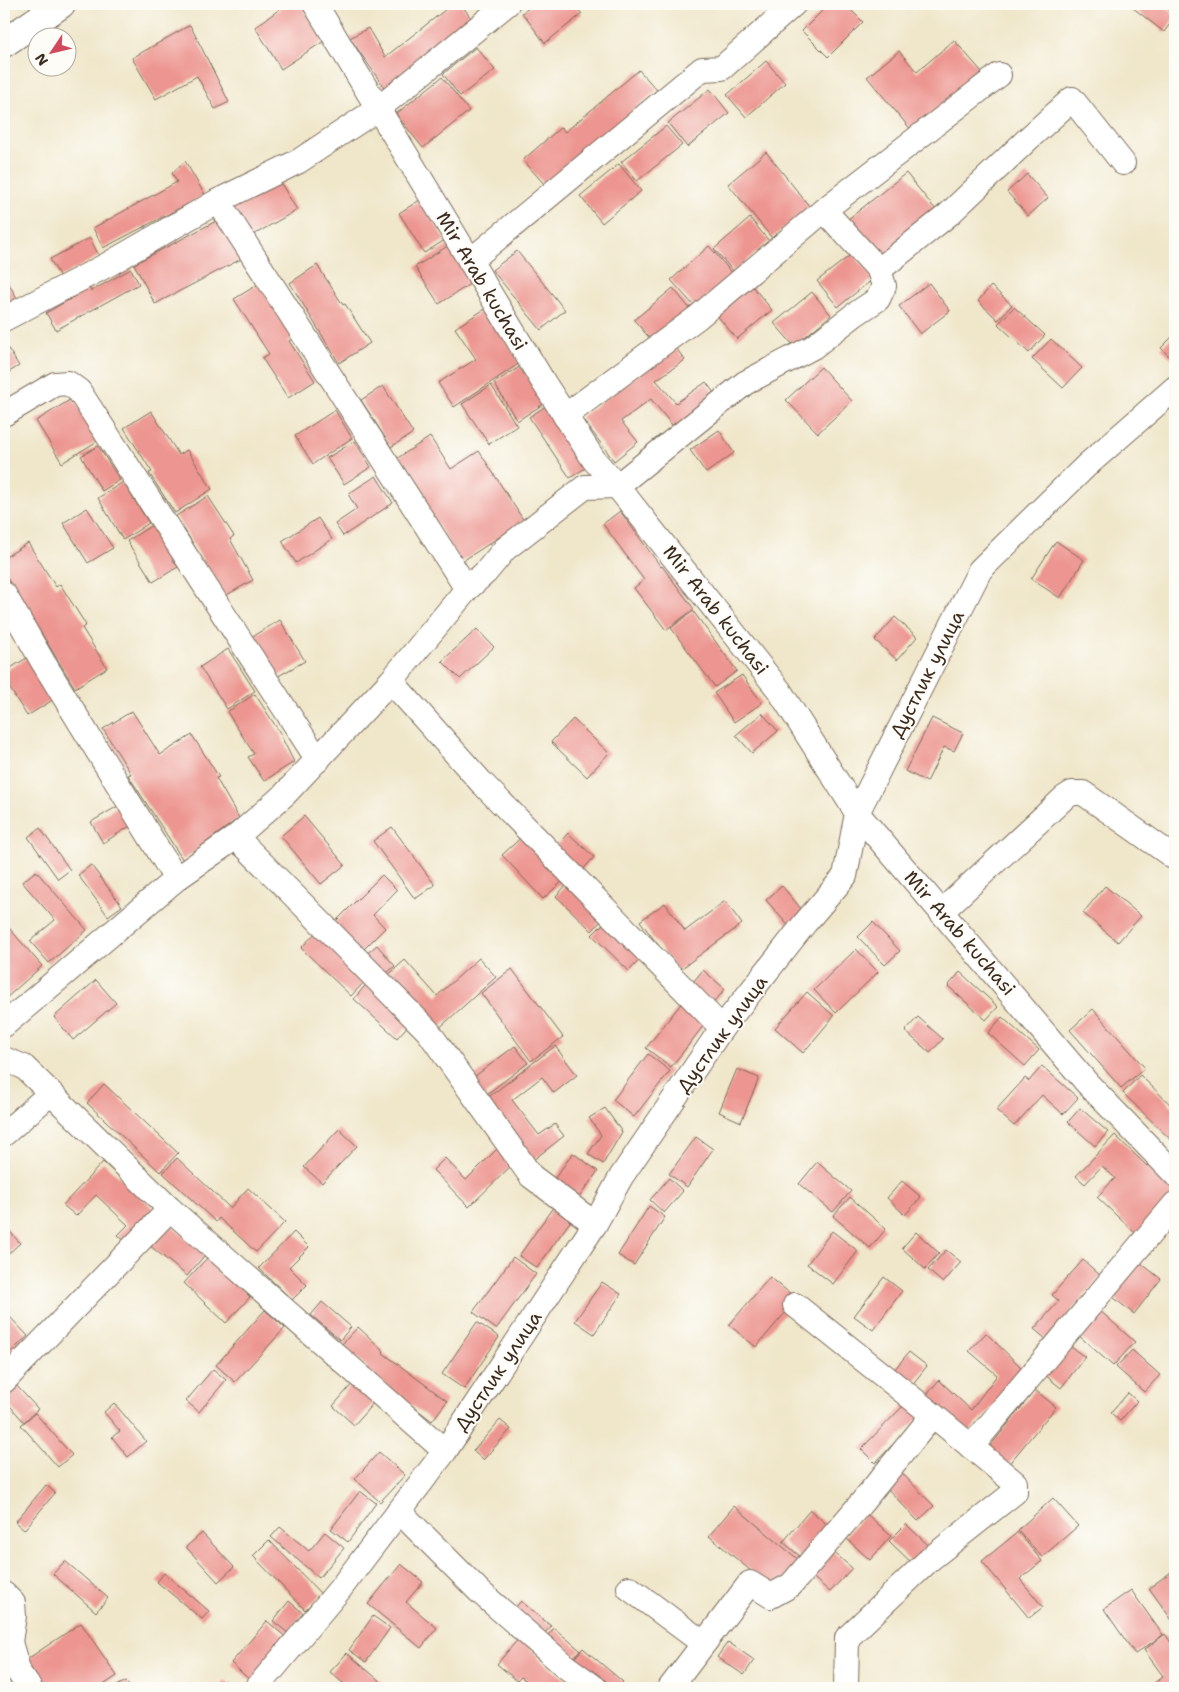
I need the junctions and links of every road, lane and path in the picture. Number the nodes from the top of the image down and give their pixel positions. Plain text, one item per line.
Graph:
1 (61, 4) edge
2 (315, 4) edge
3 (507, 4) edge
4 (794, 4) edge
5 (4, 43) edge
6 (999, 75) dead end
7 (379, 108) junction
8 (1123, 163) dead end
9 (218, 201) junction
10 (824, 210) junction
11 (470, 261) junction
12 (879, 270) junction
13 (4, 318) edge
14 (1175, 388) edge
15 (4, 414) edge
16 (565, 416) junction
17 (617, 486) junction
18 (467, 589) junction
19 (4, 594) edge
20 (391, 681) junction
21 (318, 760) junction
22 (857, 813) junction
23 (236, 837) junction
24 (1175, 858) edge
25 (176, 879) junction
26 (941, 912) junction
27 (4, 1026) edge
28 (722, 1028) junction
29 (4, 1059) edge
30 (51, 1093) junction
31 (4, 1134) edge
32 (1175, 1174) edge
33 (1175, 1204) edge
34 (170, 1209) junction
35 (595, 1224) junction
36 (795, 1305) dead end
37 (4, 1381) edge
38 (933, 1415) junction
39 (971, 1447) junction
40 (444, 1451) junction
41 (399, 1511) junction
42 (629, 1588) dead end
43 (4, 1594) edge
44 (704, 1643) junction
45 (7, 1645) edge
46 (30, 1688) edge
47 (257, 1688) edge
48 (594, 1688) edge
49 (670, 1688) edge
50 (846, 1688) edge

1 - 5 main road
2 - 7 street, Mir Arab kuchasi
3 - 7 street
4 - 11 street
6 - 10 street
7 - 9 street
7 - 11 street, Mir Arab kuchasi
8 - 12 street
9 - 13 street
9 - 18 street
10 - 12 street
10 - 16 street
11 - 16 street, Mir Arab kuchasi
12 - 17 street
14 - 22 street, Дустлик улица
15 - 21 street
16 - 17 street, Mir Arab kuchasi
17 - 18 street
17 - 22 street, Mir Arab kuchasi
18 - 20 street
19 - 25 street
20 - 21 street
20 - 28 street
21 - 23 street
22 - 26 street, Mir Arab kuchasi
22 - 28 street, Дустлик улица
23 - 25 street
23 - 35 street
24 - 26 street
25 - 27 street
26 - 32 street, Mir Arab kuchasi
28 - 35 street, Дустлик улица
29 - 30 street
30 - 31 street
30 - 34 street
33 - 39 street
34 - 37 street
34 - 40 street
35 - 40 street, Дустлик улица
36 - 38 street
38 - 39 street
38 - 44 street
39 - 50 street
40 - 41 street, Дустлик улица
41 - 47 street, Дустлик улица
41 - 48 street
42 - 44 street
43 - 45 street
44 - 49 street
45 - 46 street

